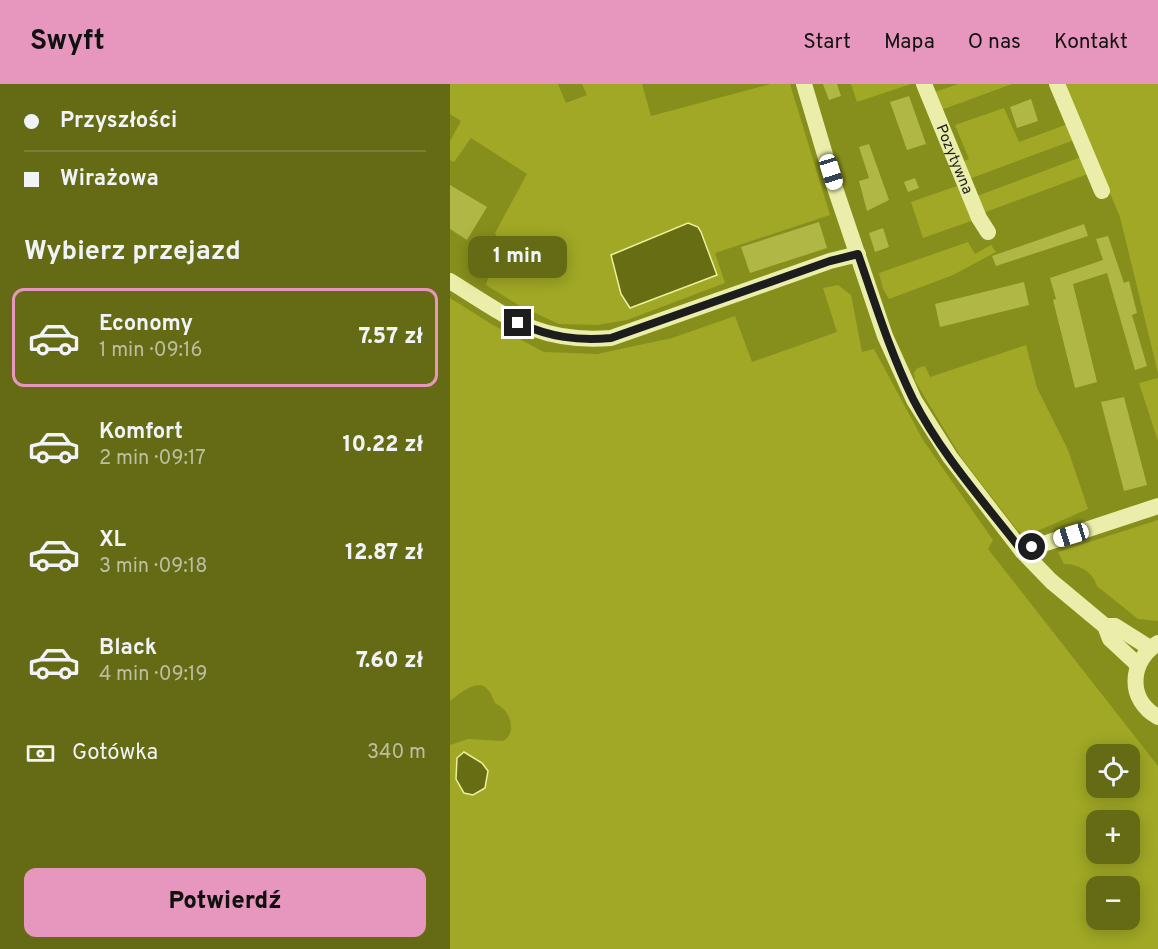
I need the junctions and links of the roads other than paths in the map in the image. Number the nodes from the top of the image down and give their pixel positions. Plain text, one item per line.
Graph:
1 (804, 84) edge
2 (924, 84) edge
3 (1057, 84) edge
4 (1102, 191) dead end
5 (988, 232) dead end
6 (858, 254) junction
7 (450, 281) edge
8 (1158, 506) edge
9 (1022, 551) junction
10 (1105, 626) junction
11 (1154, 646) edge
12 (1138, 665) junction
13 (1158, 717) edge

1 - 6 street
2 - 5 street, Pozytywna
3 - 4 street
6 - 7 street
6 - 9 street
8 - 9 street
9 - 10 street
10 - 11 street
10 - 12 street
11 - 12 street
12 - 13 street

